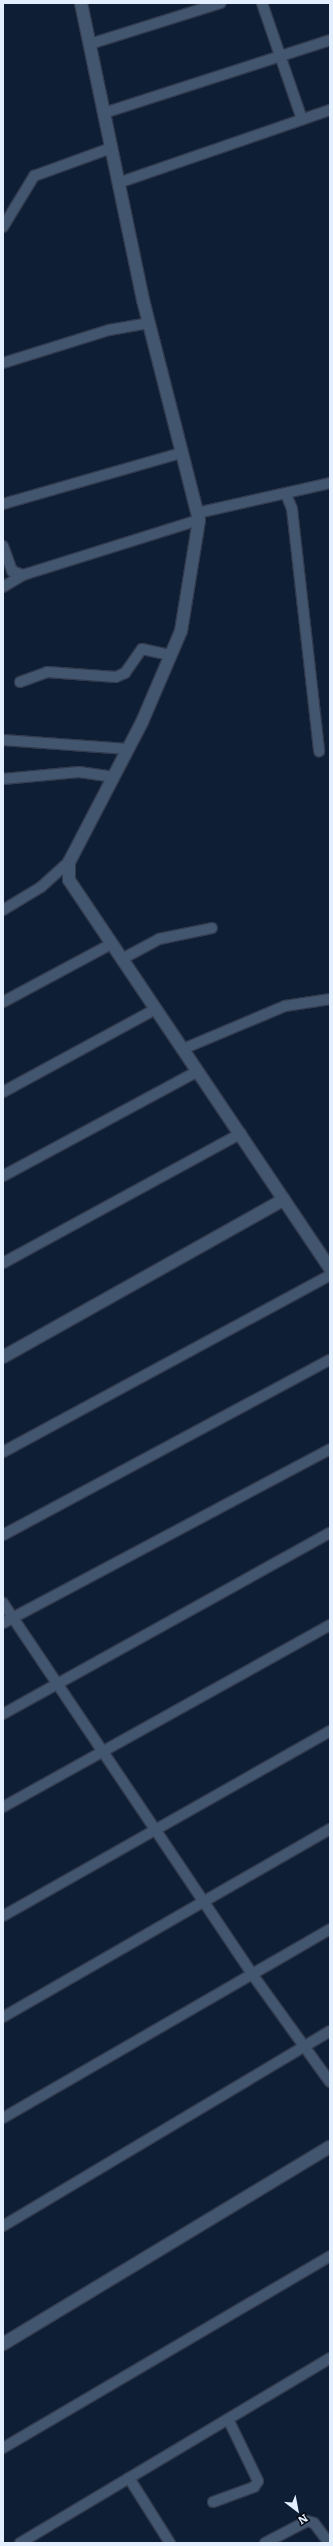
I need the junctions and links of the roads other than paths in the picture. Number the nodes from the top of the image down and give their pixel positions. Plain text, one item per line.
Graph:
1 (81, 3) edge
2 (221, 3) edge
3 (262, 3) edge
4 (330, 40) edge
5 (90, 44) junction
6 (280, 56) junction
7 (330, 110) edge
8 (104, 113) junction
9 (302, 119) junction
10 (111, 148) junction
11 (118, 183) junction
12 (3, 227) edge
13 (148, 323) junction
14 (3, 363) edge
15 (182, 453) junction
16 (330, 483) edge
17 (286, 494) junction
18 (3, 504) edge
19 (198, 517) junction
20 (3, 546) edge
21 (23, 575) junction
22 (3, 588) edge
23 (170, 655) junction
24 (20, 682) dead end
25 (3, 740) edge
26 (128, 749) junction
27 (319, 751) dead end
28 (113, 777) junction
29 (3, 779) edge
30 (69, 862) junction
31 (3, 910) edge
32 (212, 928) dead end
33 (111, 944) junction
34 (122, 959) junction
35 (330, 999) edge
36 (3, 1002) edge
37 (156, 1009) junction
38 (183, 1049) junction
39 (198, 1071) junction
40 (3, 1092) edge
41 (241, 1133) junction
42 (3, 1176) edge
43 (284, 1199) junction
44 (3, 1263) edge
45 (330, 1269) edge
46 (330, 1275) edge
47 (3, 1357) edge
48 (330, 1360) edge
49 (330, 1449) edge
50 (3, 1452) edge
51 (330, 1533) edge
52 (3, 1535) edge
53 (3, 1603) edge
54 (12, 1618) junction
55 (3, 1623) edge
56 (330, 1625) edge
57 (56, 1683) junction
58 (3, 1714) edge
59 (330, 1731) edge
60 (101, 1752) junction
61 (3, 1807) edge
62 (154, 1828) junction
63 (330, 1829) edge
64 (206, 1901) junction
65 (3, 1916) edge
66 (330, 1929) edge
67 (252, 1974) junction
68 (3, 2017) edge
69 (330, 2031) edge
70 (306, 2045) junction
71 (330, 2082) edge
72 (3, 2118) edge
73 (330, 2147) edge
74 (3, 2226) edge
75 (330, 2256) edge
76 (3, 2344) edge
77 (330, 2358) edge
78 (228, 2419) junction
79 (3, 2448) edge
80 (129, 2478) junction
81 (213, 2502) dead end
82 (20, 2543) edge
83 (170, 2543) edge
84 (265, 2543) edge
85 (329, 2543) edge

1 - 5 street
2 - 5 street
3 - 6 street
4 - 6 street
5 - 8 street
6 - 8 street
6 - 9 street
7 - 9 street
8 - 10 street
9 - 11 street
10 - 11 street
10 - 12 street
11 - 13 street
13 - 14 street
13 - 15 street
15 - 18 street
15 - 19 street
16 - 17 street
17 - 19 street
17 - 27 street
19 - 21 street
19 - 23 street
20 - 21 street
21 - 22 street
23 - 24 street
23 - 26 street
25 - 26 street
26 - 28 street
28 - 29 street
28 - 30 street
30 - 31 street
30 - 33 street
32 - 34 street
33 - 34 street
33 - 36 street
34 - 37 street
35 - 38 street
37 - 38 street
37 - 40 street
38 - 39 street
39 - 41 street
39 - 42 street
41 - 43 street
41 - 44 street
43 - 45 street
43 - 47 street
46 - 50 street
48 - 52 street
49 - 54 street
51 - 57 street
53 - 54 street
54 - 55 street
54 - 57 street
56 - 60 street
57 - 58 street
57 - 60 street
59 - 62 street
60 - 61 street
60 - 62 street
62 - 64 street
62 - 65 street
63 - 64 street
64 - 67 street
64 - 68 street
66 - 67 street
67 - 70 street
67 - 72 street
69 - 70 street
70 - 71 street
70 - 74 street
73 - 76 street
75 - 79 street
77 - 78 street
78 - 80 street
78 - 81 street
80 - 82 street
80 - 83 street
84 - 85 street

